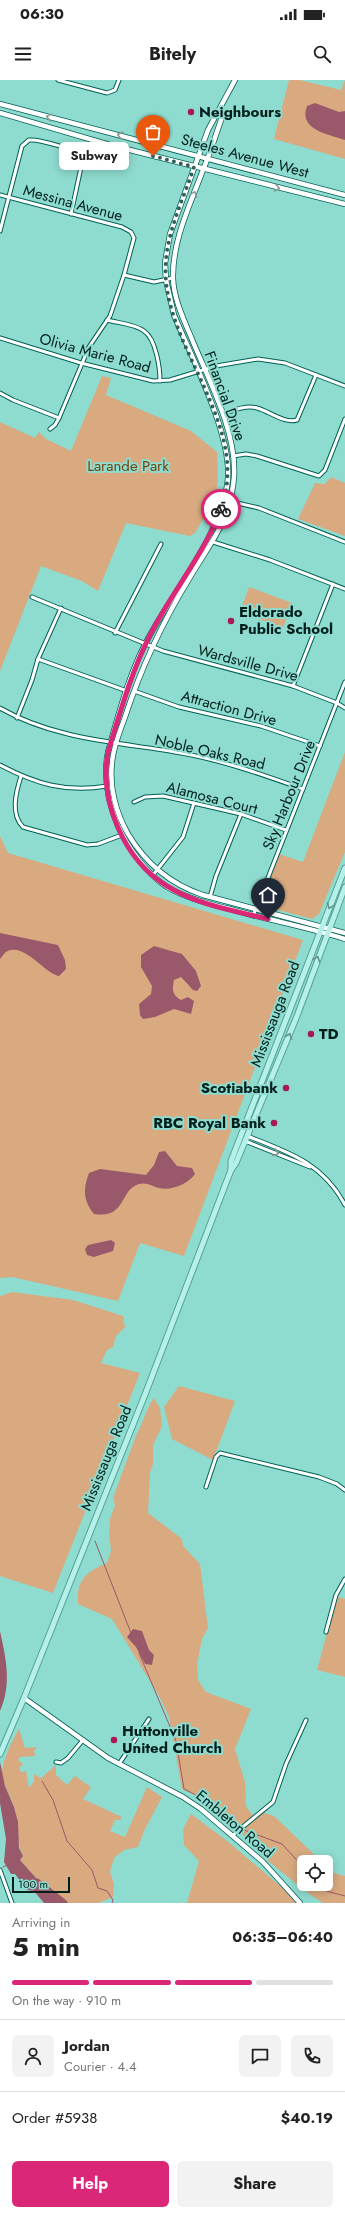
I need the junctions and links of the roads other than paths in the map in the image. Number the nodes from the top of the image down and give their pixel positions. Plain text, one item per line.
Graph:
1 (58, 80) edge
2 (119, 80) edge
3 (235, 80) edge
4 (0, 104) edge
5 (221, 109) junction
6 (27, 111) junction
7 (0, 113) edge
8 (17, 118) junction
9 (198, 156) junction
10 (208, 158) junction
11 (194, 167) junction
12 (204, 169) junction
13 (0, 195) edge
14 (345, 195) edge
15 (8, 198) junction
16 (345, 204) edge
17 (71, 214) junction
18 (0, 231) edge
19 (124, 275) junction
20 (173, 278) junction
21 (166, 280) junction
22 (107, 320) junction
23 (0, 338) edge
24 (81, 363) junction
25 (204, 370) junction
26 (198, 372) junction
27 (316, 375) junction
28 (160, 381) junction
29 (345, 386) edge
30 (0, 393) edge
31 (222, 415) junction
32 (59, 418) junction
33 (345, 419) edge
34 (50, 429) dead end
35 (233, 456) junction
36 (224, 500) junction
37 (230, 501) junction
38 (213, 542) junction
39 (345, 542) edge
40 (161, 544) dead end
41 (333, 584) junction
42 (345, 589) edge
43 (32, 597) dead end
44 (61, 608) junction
45 (115, 632) junction
46 (145, 644) junction
47 (152, 646) junction
48 (38, 659) junction
49 (345, 682) edge
50 (293, 686) junction
51 (127, 691) junction
52 (133, 691) junction
53 (337, 703) junction
54 (344, 707) edge
55 (0, 708) edge
56 (17, 718) junction
57 (113, 742) junction
58 (320, 746) junction
59 (0, 765) edge
60 (21, 776) junction
61 (107, 786) junction
62 (303, 789) junction
63 (134, 802) dead end
64 (194, 803) junction
65 (241, 814) junction
66 (286, 830) junction
67 (122, 835) junction
68 (345, 868) edge
69 (158, 870) junction
70 (153, 875) junction
71 (345, 887) edge
72 (210, 897) junction
73 (255, 909) junction
74 (252, 916) junction
75 (329, 928) junction
76 (322, 929) junction
77 (345, 933) edge
78 (327, 934) junction
79 (345, 939) edge
80 (243, 1137) junction
81 (312, 1167) junction
82 (345, 1205) edge
83 (206, 1487) dead end
84 (345, 1490) edge
85 (345, 1579) edge
86 (326, 1632) dead end
87 (24, 1698) junction
88 (149, 1719) dead end
89 (306, 1720) dead end
90 (83, 1740) junction
91 (1, 1751) edge
92 (56, 1762) dead end
93 (118, 1764) junction
94 (233, 1835) junction
95 (0, 1870) edge
96 (12, 1903) edge
97 (300, 1903) edge

1 - 2 street
3 - 5 street, Financial Drive
4 - 6 street, Steeles Avenue West
5 - 9 street, Financial Drive
5 - 10 street, Financial Drive
6 - 8 street
9 -> 6 street, Steeles Avenue West
7 - 8 street, Steeles Avenue West
8 - 11 street, Steeles Avenue West
9 - 10 street, Steeles Avenue West
9 - 11 street, Financial Drive
10 - 12 street, Financial Drive
10 - 14 street, Steeles Avenue West
11 - 12 street, Steeles Avenue West
11 - 21 street, Financial Drive
12 -> 16 street, Steeles Avenue West
20 -> 12 street, Financial Drive
13 - 15 street, Messina Avenue
15 - 17 street, Messina Avenue
15 - 17 street
15 - 18 street
17 - 19 street, Messina Avenue
19 - 21 street
19 - 22 street, Messina Avenue
20 - 21 street
20 - 25 street, Financial Drive
21 - 26 street, Financial Drive
22 - 24 street, Messina Avenue
22 - 28 street
23 - 24 street, Olivia Marie Road
24 - 28 street, Olivia Marie Road
24 - 32 street, Messina Avenue
25 - 26 street, Olivia Marie Road
25 - 27 street, Olivia Marie Road
25 - 31 street, Financial Drive
26 - 28 street, Olivia Marie Road
26 - 36 street, Financial Drive
27 - 29 street, Olivia Marie Road
27 - 31 street
30 - 32 street
31 - 35 street, Financial Drive
32 - 34 street, Messina Avenue
33 - 35 street
35 - 37 street, Financial Drive
36 - 37 street
36 - 46 street, Financial Drive
37 - 38 street, Financial Drive
37 - 39 street
38 - 41 street
38 - 47 street, Financial Drive
40 - 45 street
41 - 42 street
41 - 50 street
43 - 44 street, Wardsville Drive
44 - 45 street, Wardsville Drive
44 - 48 street
45 - 46 street, Wardsville Drive
46 - 47 street, Wardsville Drive
46 - 51 street, Financial Drive
47 - 50 street, Wardsville Drive
47 - 52 street, Financial Drive
48 - 51 street
48 - 56 street
49 - 53 street, Sky Harbour Drive
50 - 53 street, Wardsville Drive
51 - 57 street, Financial Drive
52 - 57 street, Financial Drive
52 - 58 street, Attraction Drive
53 - 54 street, Wardsville Drive
53 - 58 street, Sky Harbour Drive
55 - 56 street, Noble Oaks Road
56 - 57 street, Noble Oaks Road
57 - 61 street, Financial Drive
57 - 62 street, Noble Oaks Road
57 - 69 street, Financial Drive
58 - 62 street, Sky Harbour Drive
59 - 60 street
60 - 61 street
60 - 67 street
61 - 67 street, Financial Drive
62 - 66 street, Sky Harbour Drive
63 - 64 street, Alamosa Court
64 - 65 street, Alamosa Court
64 - 69 street
65 - 66 street, Alamosa Court
65 - 72 street
66 - 73 street, Sky Harbour Drive
67 - 70 street, Financial Drive
68 -> 76 main road, Mississauga Road
69 - 70 street
69 - 72 street, Financial Drive
70 - 74 street, Financial Drive
71 - 75 main road, Mississauga Road
72 - 73 street, Financial Drive
73 - 74 street, Sky Harbour Drive
73 - 76 street, Financial Drive
74 - 76 street, Financial Drive
75 - 76 street, Financial Drive
75 - 77 street, Financial Drive
75 - 78 main road, Mississauga Road
76 - 78 street, Financial Drive
76 - 80 main road, Mississauga Road
78 - 79 street, Financial Drive
80 -> 78 main road, Mississauga Road
80 -> 81 street
80 - 81 street
80 - 87 main road, Mississauga Road
81 - 82 street
83 - 84 street
85 - 86 street
87 - 90 street, Embleton Road
87 - 91 main road, Mississauga Road
88 - 93 street
89 - 94 street
90 - 92 street
90 - 93 street, Embleton Road
93 - 94 street, Embleton Road
94 - 97 street, Embleton Road
95 - 96 street

